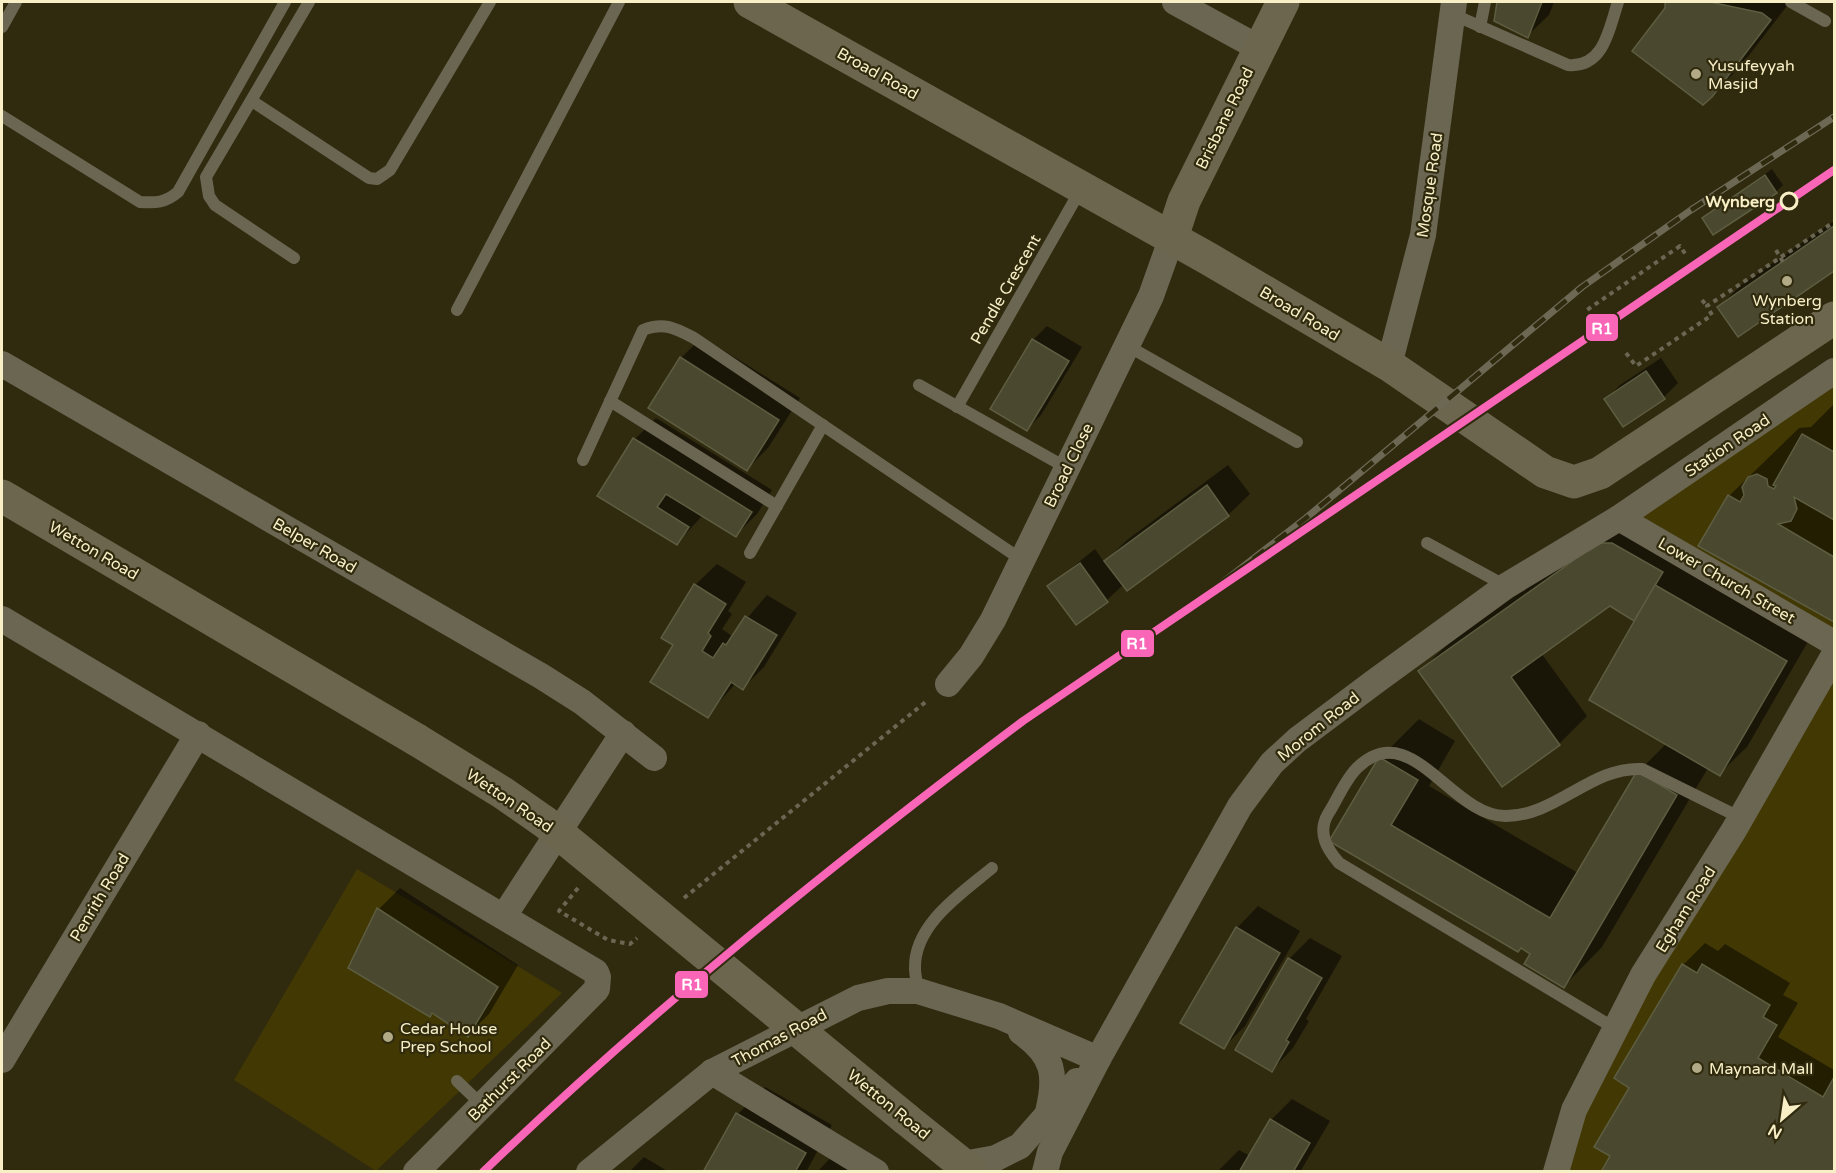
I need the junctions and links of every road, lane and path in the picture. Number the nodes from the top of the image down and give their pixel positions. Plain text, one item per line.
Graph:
1 (16, 2) edge
2 (285, 2) edge
3 (309, 2) edge
4 (489, 2) edge
5 (619, 2) edge
6 (750, 2) edge
7 (1175, 2) edge
8 (1283, 2) edge
9 (1485, 2) edge
10 (1618, 2) edge
11 (1791, 2) edge
12 (1453, 8) edge
13 (1825, 21) dead end
14 (2, 27) edge
15 (1480, 27) junction
16 (1259, 48) junction
17 (252, 101) junction
18 (2, 117) edge
19 (1082, 188) junction
20 (1834, 222) edge
21 (1172, 237) junction
22 (1776, 250) dead end
23 (1686, 255) dead end
24 (294, 258) dead end
25 (1782, 260) junction
26 (1702, 300) dead end
27 (1707, 306) junction
28 (458, 310) dead end
29 (1592, 317) dead end
30 (1834, 318) edge
31 (1126, 345) junction
32 (1626, 353) dead end
33 (2, 364) edge
34 (1389, 365) junction
35 (1834, 371) edge
36 (919, 385) dead end
37 (610, 401) junction
38 (957, 407) junction
39 (823, 425) junction
40 (1297, 441) dead end
41 (583, 460) dead end
42 (1067, 468) junction
43 (2, 496) edge
44 (777, 506) junction
45 (1619, 518) junction
46 (1427, 543) dead end
47 (750, 553) dead end
48 (1022, 560) junction
49 (1506, 586) junction
50 (2, 620) edge
51 (1834, 642) edge
52 (1834, 655) edge
53 (948, 684) joint
54 (198, 734) junction
55 (623, 734) junction
56 (654, 758) dead end
57 (1741, 818) junction
58 (992, 868) dead end
59 (580, 885) dead end
60 (680, 902) dead end
61 (504, 916) junction
62 (639, 937) dead end
63 (918, 991) junction
64 (999, 1016) junction
65 (1616, 1029) junction
66 (1098, 1059) junction
67 (2, 1060) edge
68 (712, 1072) junction
69 (457, 1081) dead end
70 (482, 1105) junction
71 (1048, 1112) junction
72 (968, 1168) edge
73 (416, 1172) edge
74 (589, 1172) edge
75 (876, 1172) edge
76 (1045, 1172) edge
77 (1556, 1172) edge

1 - 14 lane
2 - 18 lane
3 - 17 lane
4 - 17 lane
5 - 28 lane
6 - 19 street, Broad Road
7 - 16 street
8 - 16 street, Brisbane Road
9 - 15 lane
10 - 15 lane
11 - 13 lane
12 - 15 lane
12 - 34 street, Mosque Road
16 - 21 street, Brisbane Road
17 - 24 lane
19 - 21 street, Broad Road
19 - 38 lane, Pendle Crescent
20 - 25 path
21 - 31 street, Broad Close
21 - 34 street, Broad Road
22 - 25 path
23 - 29 path
25 - 27 path
26 - 27 path
27 - 32 path
30 - 34 street, Broad Road
31 - 40 lane
31 - 42 street, Broad Close
33 - 55 street, Belper Road
35 - 45 street, Station Road
36 - 38 lane
37 - 39 lane
37 - 41 lane
37 - 44 lane
38 - 42 lane
39 - 44 lane
39 - 48 lane
42 - 48 street, Broad Close
43 - 72 street, Wetton Road, bridge
44 - 47 lane
45 - 49 street, Morom Road
45 - 51 street, Lower Church Street
46 - 49 lane
48 - 53 street, Broad Close
49 - 66 street, Morom Road
50 - 54 street
52 - 57 street, Egham Road
53 - 60 path
54 - 61 street
54 - 67 street, Penrith Road
55 - 56 street, Belper Road
55 - 61 street
57 - 65 street, Egham Road
57 - 65 lane
58 - 63 lane
59 - 62 path
61 - 70 street, Bathurst Road
63 - 64 street, Thomas Road
63 - 68 street, Thomas Road
64 - 66 street, Thomas Road
64 - 71 street, Thomas Road
65 - 77 street, Egham Road
66 - 71 street, Morom Road
66 - 76 street, Morom Road
68 - 74 street, Thomas Road
68 - 75 street
69 - 70 lane
70 - 73 street, Bathurst Road
71 - 72 street, Morom Road

